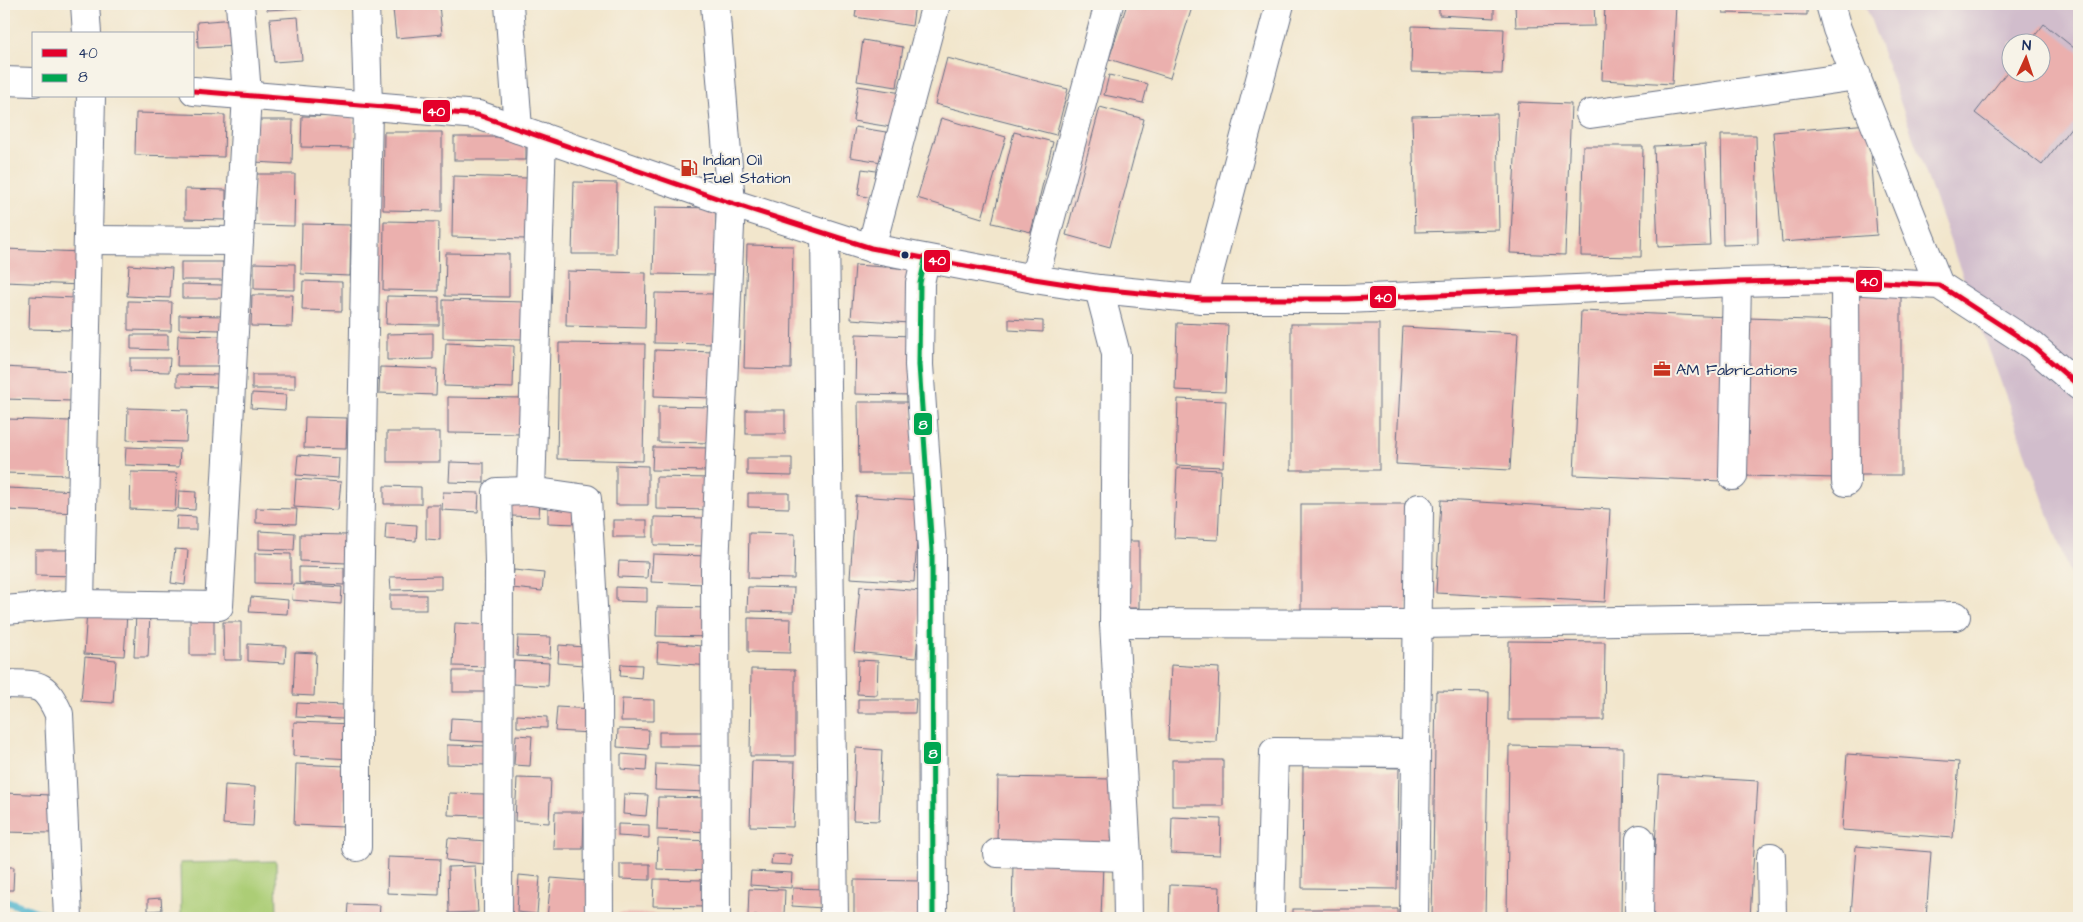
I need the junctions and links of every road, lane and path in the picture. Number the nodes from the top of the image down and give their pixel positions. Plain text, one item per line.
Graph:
1 (85, 4) edge
2 (240, 4) edge
3 (365, 4) edge
4 (509, 4) edge
5 (715, 4) edge
6 (936, 4) edge
7 (1109, 4) edge
8 (1280, 4) edge
9 (1830, 4) edge
10 (87, 32) edge
11 (1857, 76) junction
12 (4, 81) edge
13 (32, 82) edge
14 (195, 91) edge
15 (247, 94) junction
16 (91, 98) edge
17 (368, 106) junction
18 (1590, 114) dead end
19 (530, 133) junction
20 (731, 203) junction
21 (826, 234) junction
22 (88, 240) junction
23 (239, 241) junction
24 (871, 248) junction
25 (925, 260) junction
26 (1034, 279) junction
27 (1845, 280) junction
28 (1737, 282) junction
29 (1939, 285) junction
30 (1099, 289) junction
31 (1202, 299) junction
32 (2079, 386) edge
33 (1733, 476) dead end
34 (1846, 482) dead end
35 (531, 491) junction
36 (1419, 508) dead end
37 (80, 604) junction
38 (4, 610) edge
39 (1956, 616) dead end
40 (1114, 623) junction
41 (1419, 624) junction
42 (4, 684) edge
43 (1416, 753) junction
44 (1640, 839) dead end
45 (357, 847) dead end
46 (997, 853) dead end
47 (1771, 856) dead end
48 (1127, 857) junction
49 (1270, 914) dead end
50 (68, 918) edge
51 (498, 918) edge
52 (599, 918) edge
53 (716, 918) edge
54 (834, 918) edge
55 (933, 918) edge
56 (1128, 918) edge
57 (1414, 918) edge
58 (1639, 918) edge
59 (1772, 918) edge

1 - 10 street
2 - 15 street
3 - 17 street
4 - 19 street
5 - 20 street
6 - 24 street
7 - 26 street
8 - 31 street
9 - 11 street
11 - 18 street
11 - 29 street
12 - 13 street
14 - 15 street
15 - 17 street
15 - 23 street
16 - 22 street
17 - 19 street
17 - 45 street
19 - 20 street
19 - 35 street
20 - 21 street
20 - 53 street
21 - 24 street
21 - 54 street
22 - 23 street
22 - 37 street
23 - 37 street
24 - 25 street
25 - 26 street
25 - 55 street
26 - 30 street
27 - 28 street
27 - 29 street
27 - 34 street
28 - 31 street
28 - 33 street
29 - 32 street
30 - 31 street
30 - 40 street
35 - 51 street
35 - 52 street
36 - 41 street
37 - 38 street
39 - 41 street
40 - 41 street
40 - 48 street
41 - 43 street
42 - 50 street
43 - 49 street
43 - 57 street
44 - 58 street
46 - 48 street
47 - 59 street
48 - 56 street

